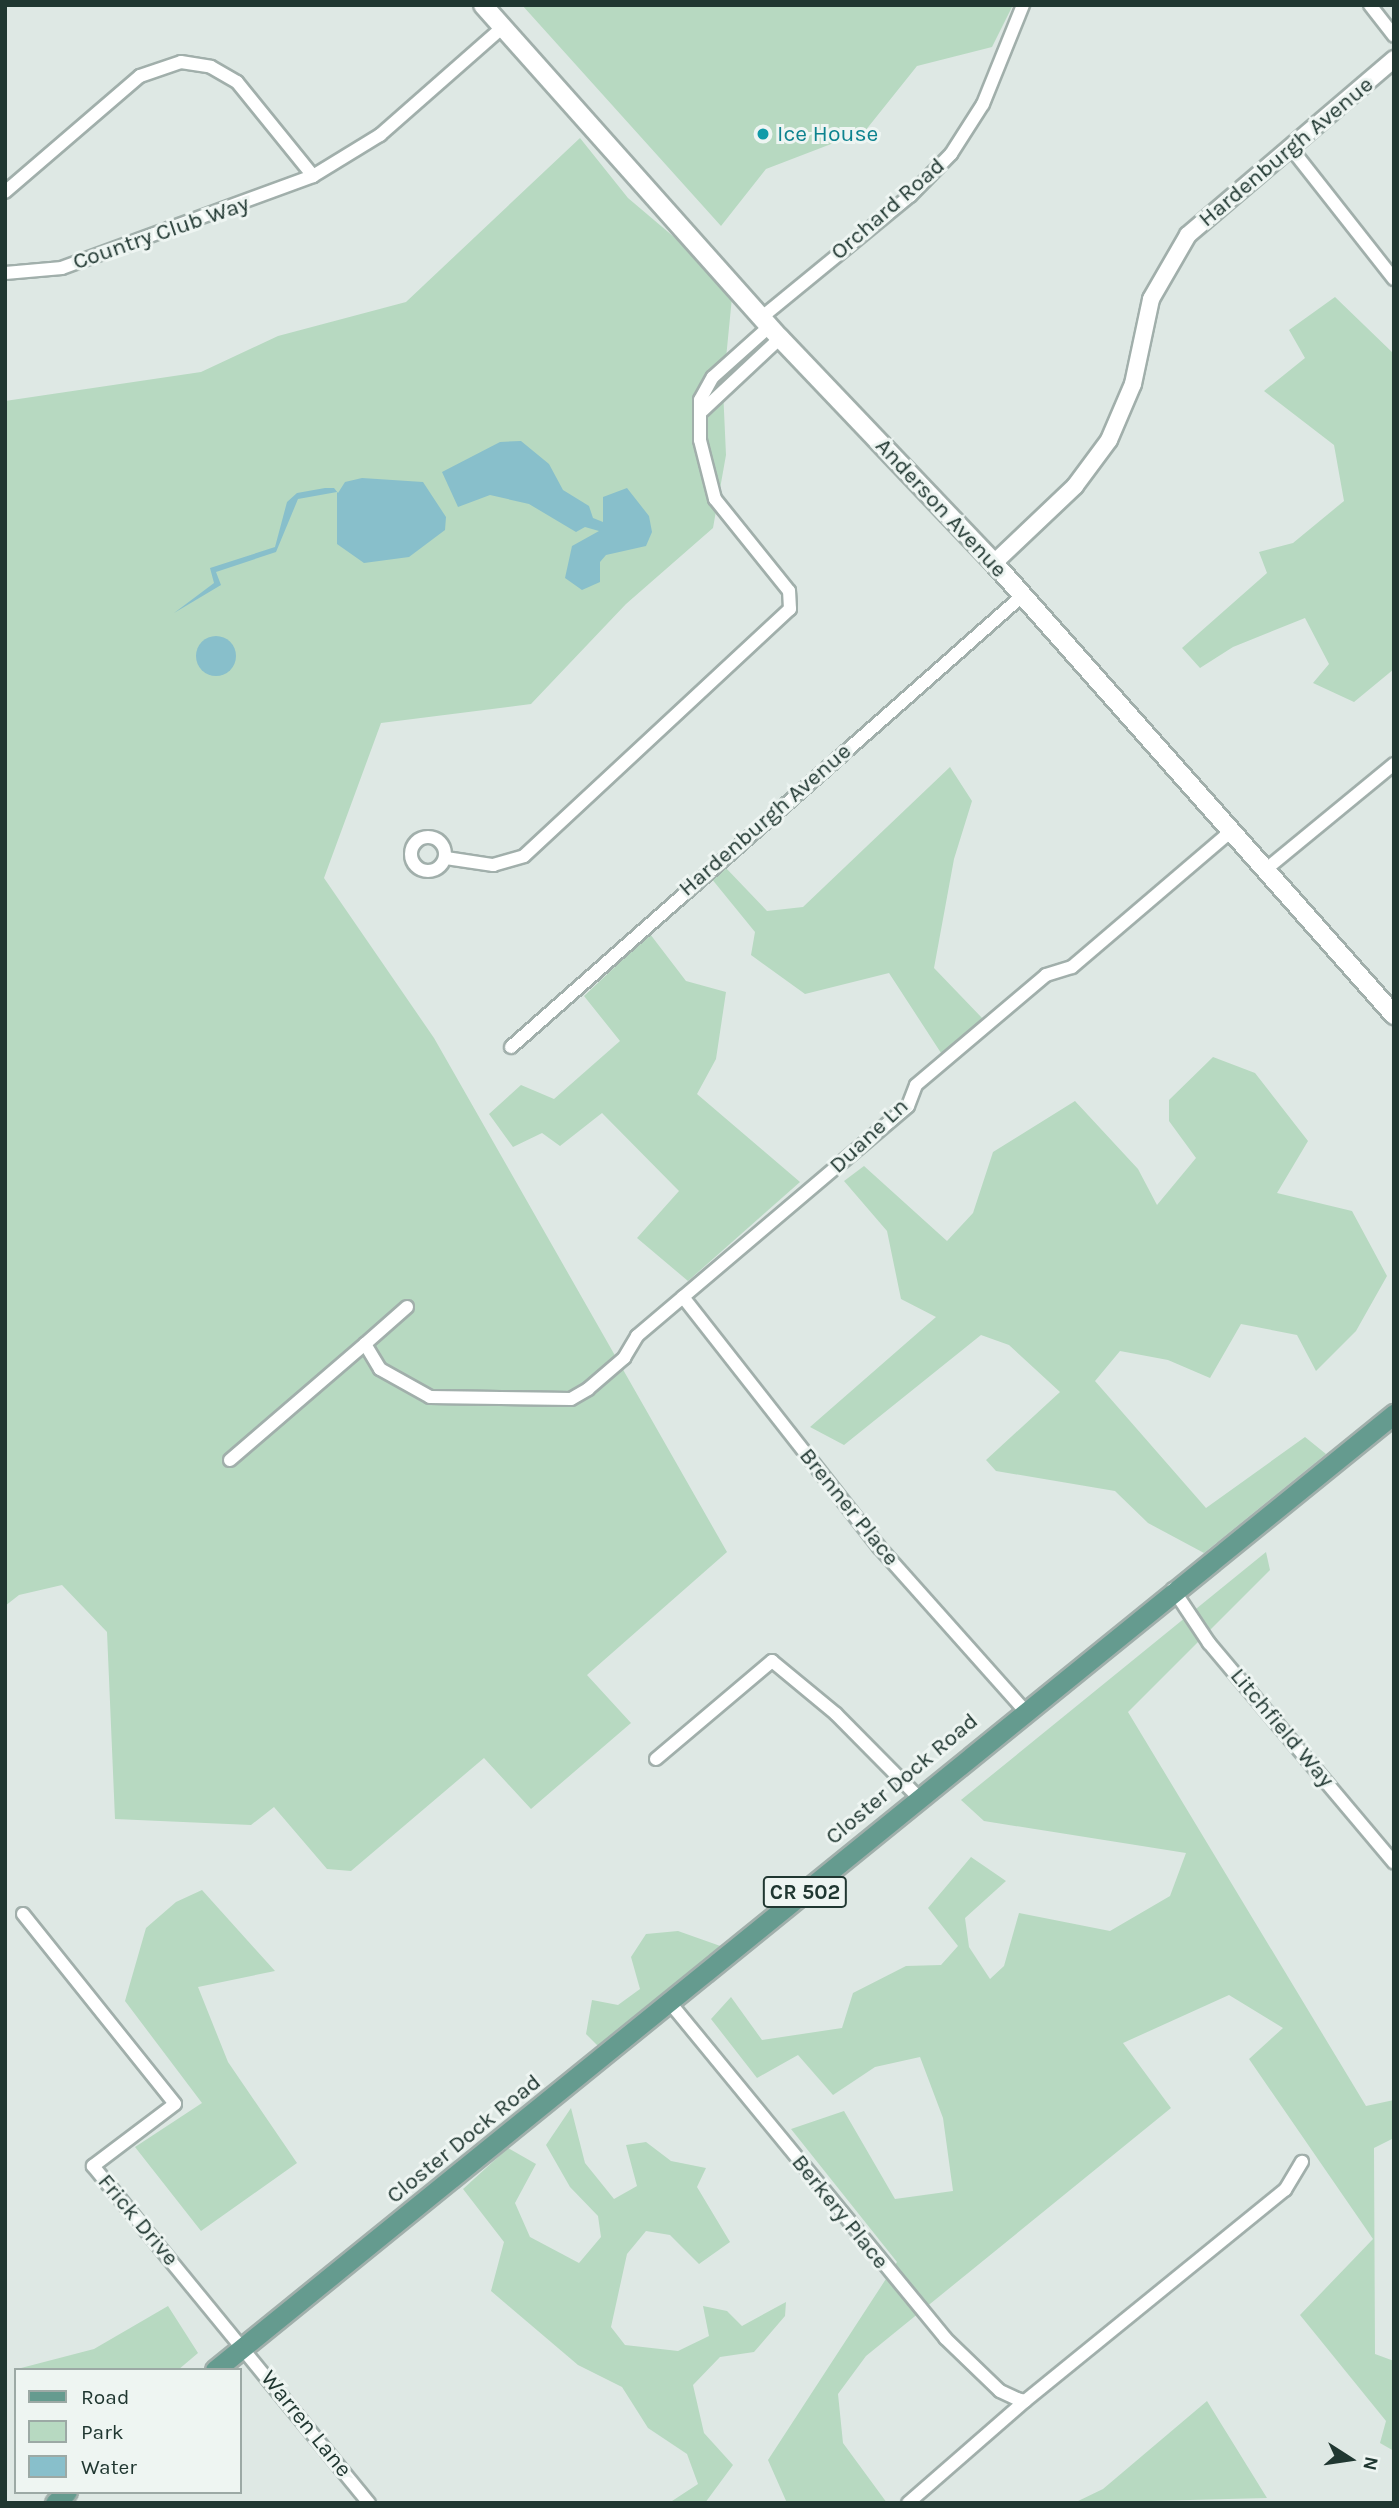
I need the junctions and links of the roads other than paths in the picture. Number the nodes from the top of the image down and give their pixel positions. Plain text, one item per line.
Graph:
1 (484, 5) edge
2 (1023, 5) edge
3 (1370, 5) edge
4 (503, 27) junction
5 (1394, 36) edge
6 (1394, 59) edge
7 (1290, 147) junction
8 (313, 176) junction
9 (5, 192) edge
10 (5, 273) edge
11 (1394, 279) edge
12 (771, 327) junction
13 (994, 563) junction
14 (1022, 596) junction
15 (1394, 764) edge
16 (1231, 831) junction
17 (446, 858) dead end
18 (1265, 870) junction
19 (1394, 1015) edge
20 (510, 1047) dead end
21 (683, 1297) junction
22 (407, 1307) dead end
23 (365, 1344) junction
24 (1394, 1414) edge
25 (230, 1461) dead end
26 (1174, 1589) junction
27 (1024, 1710) junction
28 (656, 1759) dead end
29 (918, 1797) junction
30 (1394, 1863) edge
31 (23, 1914) dead end
32 (671, 2004) junction
33 (1302, 2162) dead end
34 (244, 2346) junction
35 (217, 2368) edge
36 (1025, 2401) junction
37 (369, 2503) edge
38 (908, 2503) edge

1 - 4 main road, Anderson Avenue
2 - 12 street, Orchard Road
3 - 5 street
4 - 8 street, Country Club Way
4 - 12 main road, Anderson Avenue
6 - 7 street, Hardenburgh Avenue
7 - 11 street
7 - 13 street, Hardenburgh Avenue
8 - 9 street
8 - 10 street, Country Club Way
12 - 13 main road, Anderson Avenue
12 - 17 street, Orchard Road
13 - 14 main road, Anderson Avenue
14 - 16 main road, Anderson Avenue
14 - 20 street, Hardenburgh Avenue
15 - 18 street
16 - 18 main road, Anderson Avenue
16 - 21 street, Duane Ln
18 - 19 main road, Anderson Avenue
21 - 23 street, Duane Ln
21 - 27 street, Brenner Place
22 - 23 street
23 - 25 street
24 - 26 main road, Closter Dock Road / CR 502
26 - 27 main road, Closter Dock Road / CR 502
26 - 30 street, Litchfield Way
27 - 29 main road, Closter Dock Road / CR 502
28 - 29 street
29 - 32 main road, Closter Dock Road / CR 502
31 - 34 street, Frick Drive
32 - 34 main road, Closter Dock Road / CR 502
32 - 36 street, Berkery Place
33 - 36 street
34 - 35 main road, Closter Dock Road / CR 502
34 - 37 street, Warren Lane
36 - 38 street

